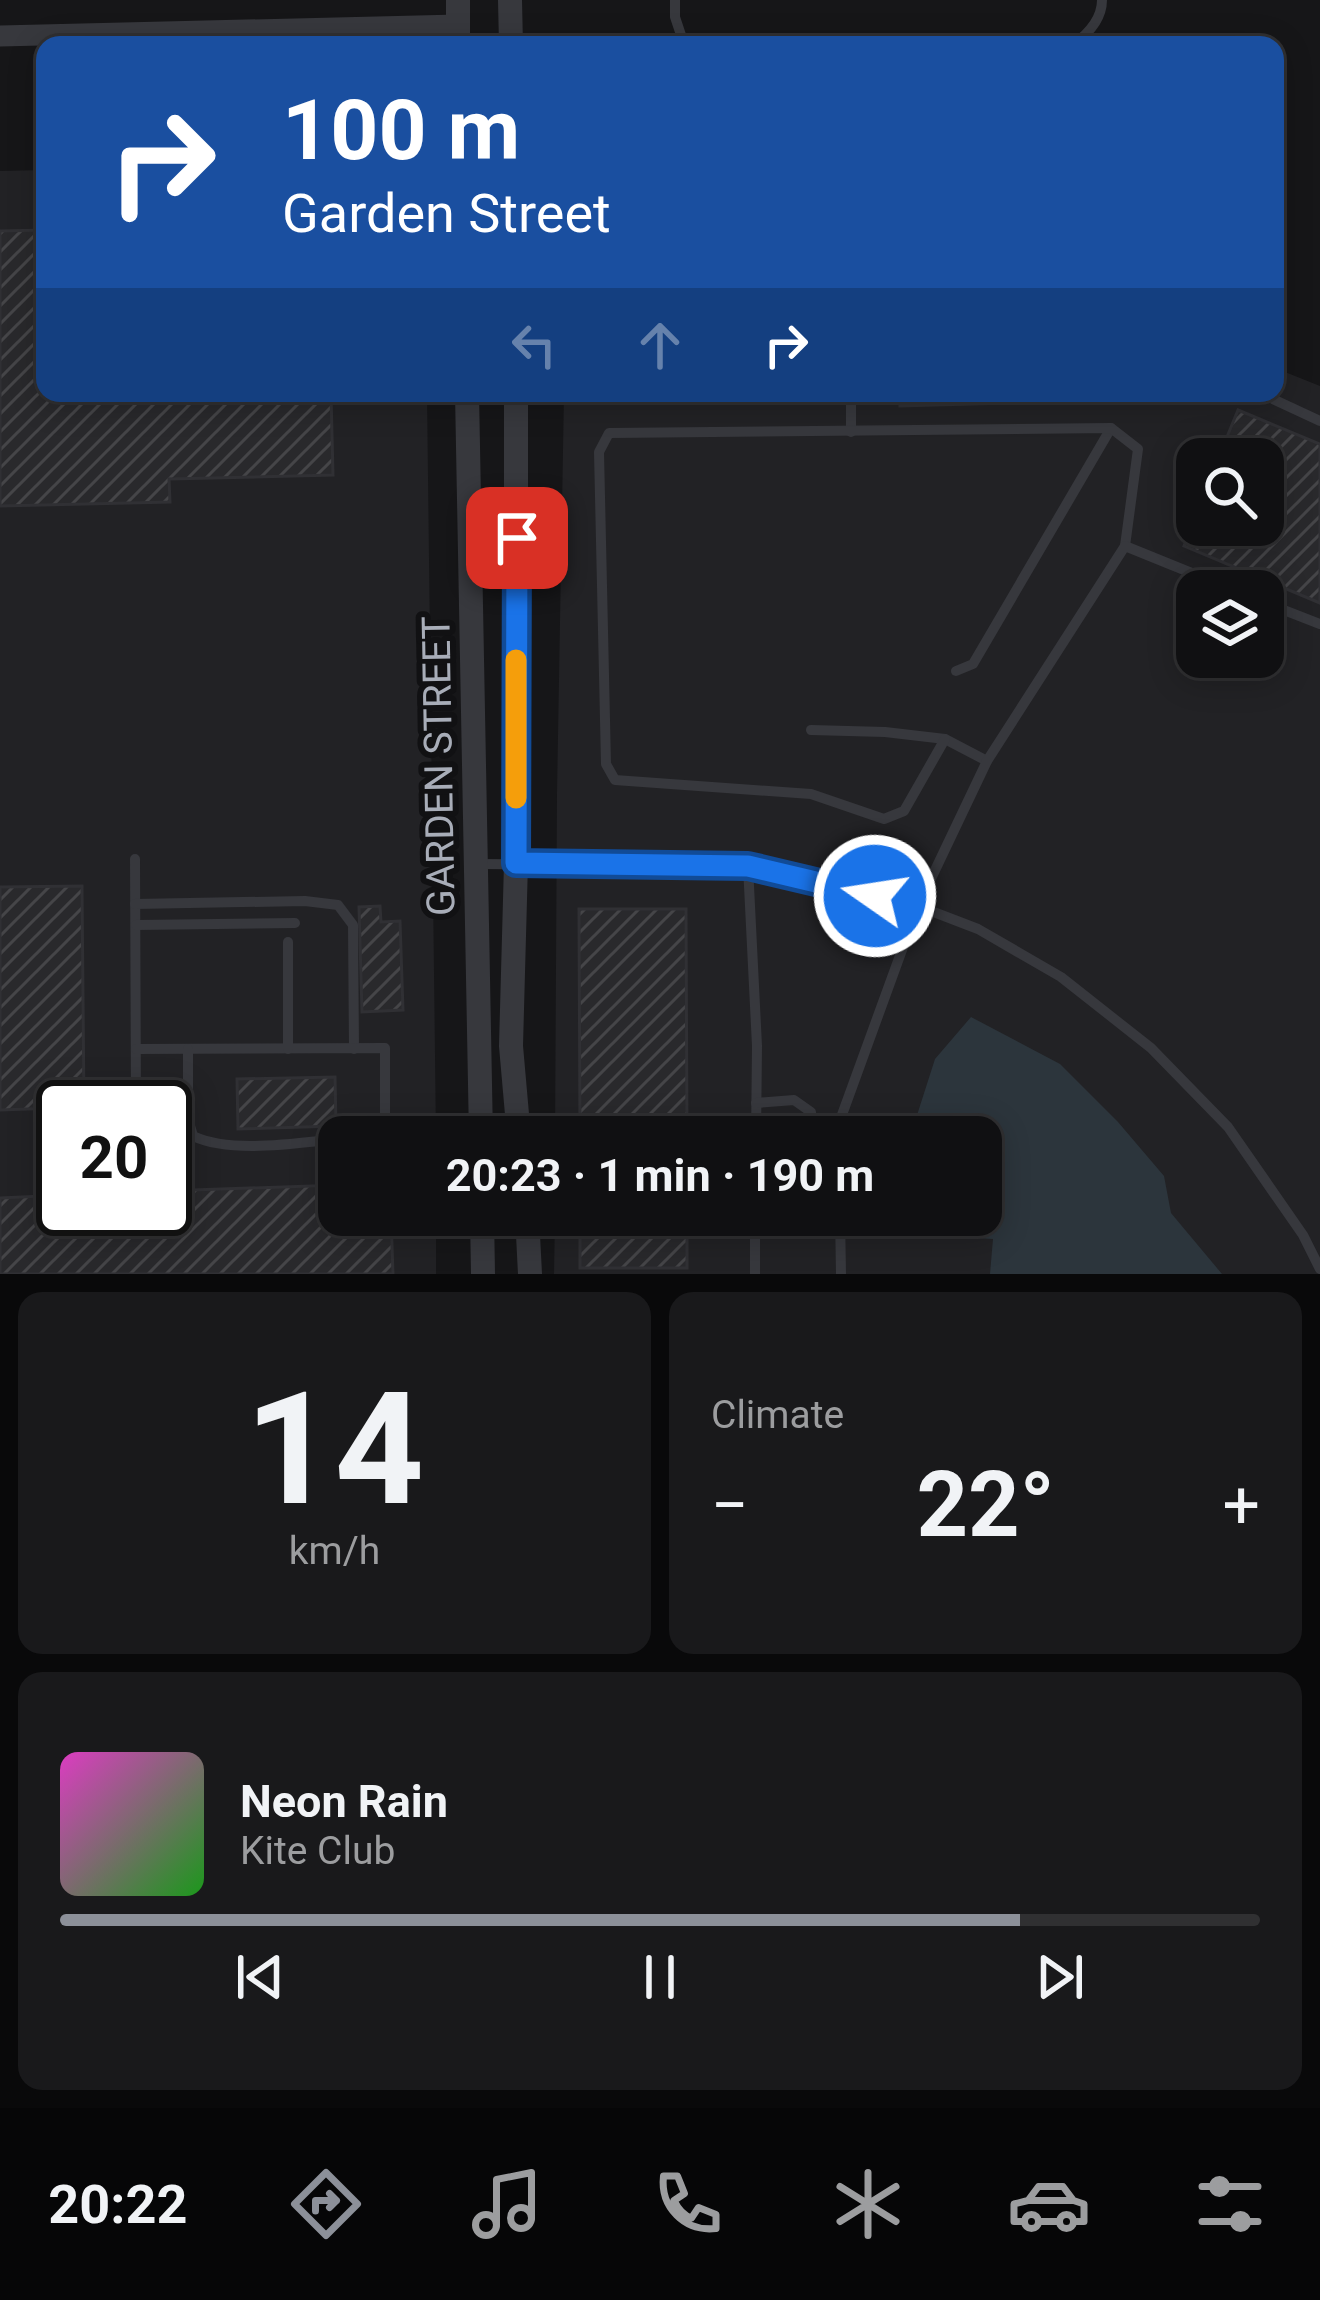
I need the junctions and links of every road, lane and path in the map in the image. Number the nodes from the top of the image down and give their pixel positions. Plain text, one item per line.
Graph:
1 (510, 0) edge
2 (675, 0) edge
3 (1102, 0) edge
4 (458, 23) edge
5 (0, 36) edge
6 (512, 36) edge
7 (682, 36) edge
8 (1085, 36) edge
9 (467, 402) edge
10 (516, 402) edge
11 (850, 402) edge
12 (1279, 402) edge
13 (1320, 421) edge
14 (1111, 428) junction
15 (851, 432) junction
16 (1125, 546) junction
17 (1184, 570) edge
18 (1284, 610) edge
19 (1320, 624) edge
20 (956, 671) dead end
21 (812, 730) dead end
22 (945, 739) junction
23 (987, 761) junction
24 (135, 859) dead end
25 (516, 863) junction
26 (477, 864) junction
27 (748, 866) junction
28 (136, 904) junction
29 (918, 906) junction
30 (295, 923) dead end
31 (136, 925) junction
32 (288, 942) dead end
33 (136, 1049) junction
34 (188, 1049) junction
35 (287, 1049) junction
36 (355, 1049) junction
37 (136, 1080) edge
38 (756, 1103) junction
39 (385, 1116) edge
40 (481, 1116) edge
41 (518, 1116) edge
42 (756, 1116) edge
43 (812, 1116) edge
44 (842, 1116) edge
45 (318, 1141) edge
46 (482, 1236) edge
47 (528, 1236) edge
48 (755, 1236) edge
49 (840, 1236) edge
50 (1320, 1269) edge
51 (483, 1274) edge
52 (530, 1274) edge
53 (755, 1274) edge
54 (841, 1274) edge

1 - 6 street
2 - 7 lane
3 - 8 lane
4 - 5 street
9 - 26 street, GARDEN STREET
10 - 25 street, GARDEN STREET
11 - 15 lane
12 - 13 lane
14 - 15 lane
14 - 16 lane
14 - 20 lane
15 - 22 lane
16 - 17 lane
16 - 23 lane
18 - 19 lane
21 - 22 lane
22 - 23 lane
23 - 29 lane
24 - 28 lane
25 - 26 lane
25 - 27 lane
25 - 41 street, GARDEN STREET
26 - 40 street, GARDEN STREET
27 - 29 lane
27 - 38 lane
28 - 31 lane
28 - 36 lane
29 - 44 lane
29 - 50 lane
30 - 31 lane
31 - 33 lane
32 - 35 lane
33 - 34 lane
33 - 37 lane
34 - 35 lane
34 - 45 lane
35 - 36 lane
36 - 39 lane
38 - 42 lane
38 - 43 lane
46 - 51 street
47 - 52 street
48 - 53 lane
49 - 54 lane

